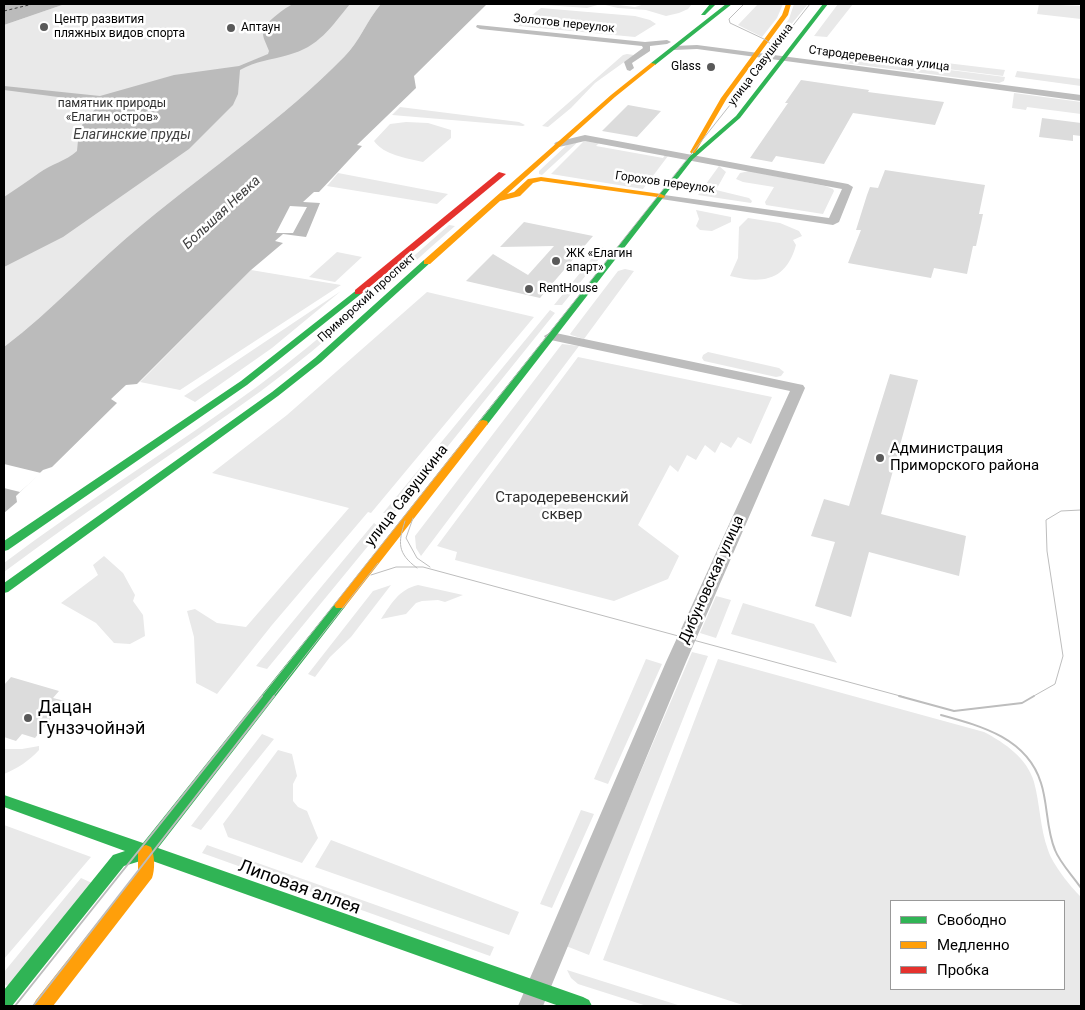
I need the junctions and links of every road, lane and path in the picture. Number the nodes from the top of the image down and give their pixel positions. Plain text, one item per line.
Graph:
1 (715, 4) edge
2 (729, 4) edge
3 (788, 4) edge
4 (825, 4) edge
5 (480, 27) dead end
6 (690, 37) junction
7 (645, 44) junction
8 (670, 45) junction
9 (756, 54) junction
10 (784, 58) junction
11 (630, 68) junction
12 (617, 76) dead end
13 (1081, 96) edge
14 (576, 128) junction
15 (585, 138) junction
16 (559, 144) junction
17 (691, 158) junction
18 (509, 169) dead end
19 (661, 196) junction
20 (498, 199) junction
21 (833, 222) joint
22 (551, 336) junction
23 (4, 547) edge
24 (4, 589) edge
25 (4, 801) edge
26 (146, 852) junction
27 (533, 999) edge
28 (4, 1003) edge
29 (42, 1006) edge
30 (583, 1006) edge

1 - 8 main road, Приморский проспект
2 - 6 main road, Приморский проспект
3 - 9 main road, улица Савушкина
4 - 10 main road, улица Савушкина
5 - 7 street, Золотов переулок
6 - 8 main road, Приморский проспект
6 - 9 street, Стародеревенская улица
7 - 8 street, Золотов переулок
7 - 11 street
8 - 9 street, Стародеревенская улица
8 - 11 main road, Приморский проспект
8 - 14 main road, Приморский проспект
9 - 10 street, Стародеревенская улица
9 - 17 main road, улица Савушкина
10 - 13 street, Стародеревенская улица
10 - 17 main road, улица Савушкина
11 - 12 main road, Приморский проспект
14 - 15 street
14 - 16 main road, Приморский проспект
15 - 16 street, Горохов переулок
15 - 17 street, Горохов переулок
16 - 20 main road, Приморский проспект
17 - 19 main road, улица Савушкина
17 - 21 street, Горохов переулок
18 - 23 main road, Приморский проспект
19 - 20 main road, Горохов переулок
19 - 21 street, Горохов переулок
19 - 22 main road, улица Савушкина
20 - 24 main road, Приморский проспект
22 - 26 main road, улица Савушкина
22 - 27 street, Дибуновская улица
25 - 26 main road, Липовая аллея
26 - 27 main road, Липовая аллея
26 - 28 main road
26 - 29 main road
27 - 30 main road, Липовая аллея

